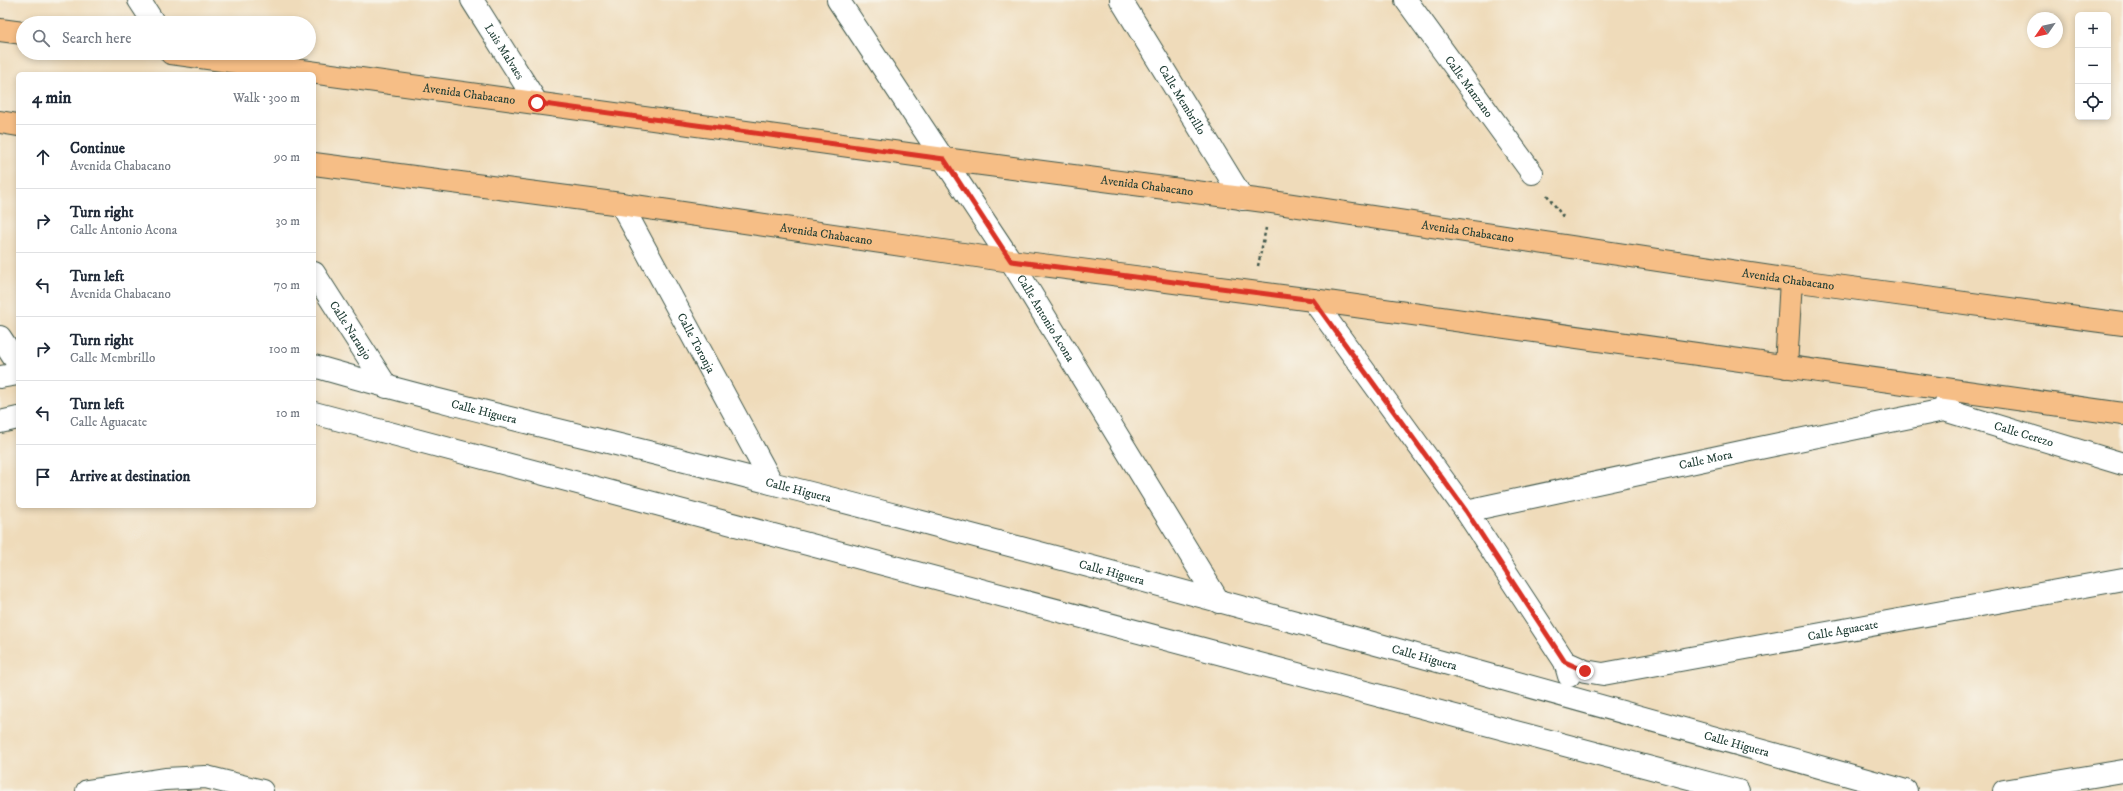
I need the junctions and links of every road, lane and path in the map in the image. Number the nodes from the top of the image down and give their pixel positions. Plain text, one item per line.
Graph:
1 (140, 0) edge
2 (472, 0) edge
3 (838, 0) edge
4 (1121, 0) edge
5 (1406, 0) edge
6 (150, 16) edge
7 (0, 30) edge
8 (16, 32) edge
9 (223, 60) edge
10 (311, 72) edge
11 (316, 73) edge
12 (537, 103) junction
13 (0, 122) edge
14 (16, 125) edge
15 (944, 159) junction
16 (316, 164) edge
17 (1532, 173) joint
18 (1243, 199) junction
19 (1272, 202) junction
20 (621, 204) junction
21 (1585, 248) junction
22 (1011, 261) junction
23 (316, 276) edge
24 (1791, 280) junction
25 (1253, 292) junction
26 (1313, 300) junction
27 (2123, 324) edge
28 (0, 337) edge
29 (16, 361) edge
30 (316, 367) edge
31 (1786, 368) junction
32 (16, 374) edge
33 (0, 377) edge
34 (387, 387) junction
35 (1947, 400) junction
36 (316, 414) edge
37 (2123, 414) edge
38 (16, 418) edge
39 (0, 422) edge
40 (2123, 464) edge
41 (772, 483) junction
42 (1466, 511) junction
43 (2123, 579) edge
44 (1219, 602) junction
45 (1565, 662) junction
46 (1576, 699) junction
47 (2123, 771) edge
48 (87, 791) edge
49 (262, 791) edge
50 (1738, 791) edge
51 (1906, 791) edge
52 (2004, 791) edge

1 - 6 street
2 - 12 street, Luis Malvaes
3 - 15 street, Calle Antonio Acona
4 - 18 street, Calle Membrillo
5 - 17 street, Calle Manzano
7 - 8 main road
9 - 10 main road, Avenida Chabacano
11 - 12 main road, Avenida Chabacano
12 - 15 main road, Avenida Chabacano
13 - 14 main road
15 - 18 main road, Avenida Chabacano
15 - 22 street, Calle Antonio Acona
16 - 20 main road, Avenida Chabacano
17 - 21 path
18 - 19 main road, Avenida Chabacano
19 - 21 main road, Avenida Chabacano
19 - 25 path
20 - 22 main road, Avenida Chabacano
20 - 41 street, Calle Toronja
21 - 24 main road, Avenida Chabacano
22 - 25 main road, Avenida Chabacano
22 - 44 street, Calle Antonio Acona
23 - 34 street, Calle Naranjo
24 - 27 main road, Avenida Chabacano
24 - 31 main road
25 - 26 main road, Avenida Chabacano
26 - 31 main road, Avenida Chabacano
26 - 42 street
28 - 29 street
30 - 34 street, Calle Higuera
31 - 35 main road, Avenida Chabacano
32 - 33 street
34 - 41 street, Calle Higuera
35 - 37 main road, Avenida Chabacano
35 - 40 street, Calle Cerezo
35 - 42 street, Calle Mora
36 - 50 street
38 - 39 street
41 - 44 street, Calle Higuera
42 - 45 street
43 - 45 street, Calle Aguacate
44 - 46 street, Calle Higuera
45 - 46 street
46 - 51 street, Calle Higuera
47 - 52 street
48 - 49 street

